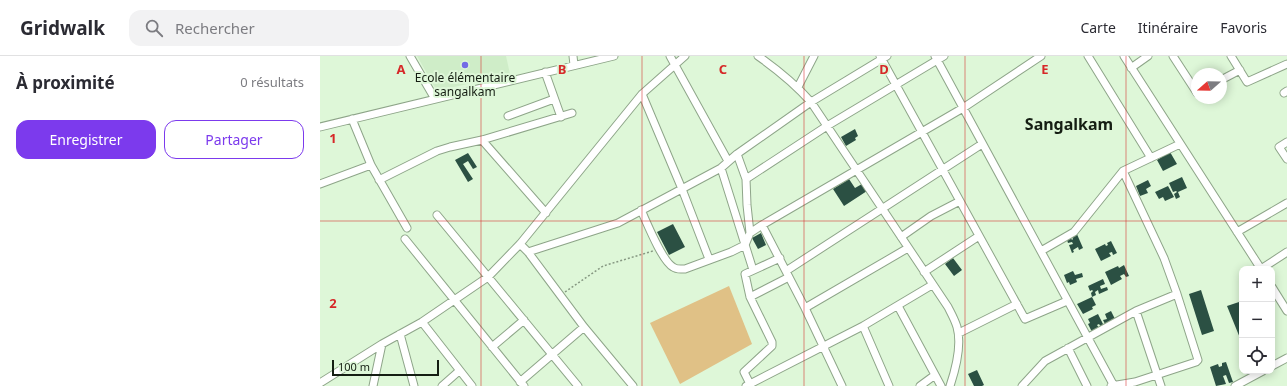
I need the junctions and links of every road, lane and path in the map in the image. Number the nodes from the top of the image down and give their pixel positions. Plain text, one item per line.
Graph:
1 (410, 56) edge
2 (573, 56) edge
3 (614, 56) edge
4 (670, 56) edge
5 (685, 56) edge
6 (758, 56) edge
7 (814, 56) edge
8 (944, 56) edge
9 (1041, 56) edge
10 (1088, 56) edge
11 (1124, 56) edge
12 (1148, 56) edge
13 (1173, 56) edge
14 (1231, 56) edge
15 (883, 57) edge
16 (936, 58) edge
17 (1287, 64) edge
18 (574, 65) junction
19 (674, 65) junction
20 (1131, 68) junction
21 (1240, 70) junction
22 (545, 72) junction
23 (1227, 77) edge
24 (1191, 84) edge
25 (896, 85) junction
26 (798, 87) junction
27 (642, 94) junction
28 (435, 99) junction
29 (554, 99) junction
30 (811, 102) junction
31 (963, 108) junction
32 (572, 113) dead end
33 (508, 116) dead end
34 (561, 117) junction
35 (352, 119) junction
36 (827, 126) junction
37 (320, 127) edge
38 (922, 133) junction
39 (482, 140) junction
40 (1287, 142) edge
41 (982, 144) junction
42 (1180, 144) junction
43 (738, 154) junction
44 (1151, 158) junction
45 (1287, 159) edge
46 (728, 161) junction
47 (371, 165) junction
48 (721, 168) junction
49 (943, 170) junction
50 (856, 171) junction
51 (1123, 171) junction
52 (746, 179) junction
53 (379, 180) junction
54 (320, 184) edge
55 (682, 189) junction
56 (960, 201) junction
57 (1287, 203) edge
58 (882, 209) junction
59 (641, 210) junction
60 (546, 214) junction
61 (437, 215) dead end
62 (762, 225) junction
63 (407, 228) dead end
64 (1237, 232) junction
65 (750, 233) junction
66 (979, 236) junction
67 (901, 237) junction
68 (405, 239) dead end
69 (520, 244) junction
70 (745, 245) junction
71 (659, 248) junction
72 (908, 248) junction
73 (1041, 251) junction
74 (528, 252) junction
75 (1287, 252) edge
76 (780, 258) junction
77 (709, 259) junction
78 (753, 270) junction
79 (924, 272) junction
80 (788, 274) junction
81 (488, 277) junction
82 (932, 285) junction
83 (1275, 292) edge
84 (1177, 294) junction
85 (560, 296) junction
86 (750, 297) junction
87 (454, 300) junction
88 (1067, 301) junction
89 (1017, 304) junction
90 (898, 306) junction
91 (805, 308) junction
92 (1287, 311) edge
93 (1136, 312) junction
94 (524, 320) junction
95 (422, 322) junction
96 (862, 326) junction
97 (584, 327) junction
98 (959, 333) junction
99 (400, 334) junction
100 (1087, 337) junction
101 (382, 344) junction
102 (823, 346) junction
103 (492, 347) junction
104 (1068, 348) junction
105 (552, 355) junction
106 (1287, 358) edge
107 (1275, 364) edge
108 (459, 371) junction
109 (1257, 374) edge
110 (935, 375) junction
111 (1156, 376) junction
112 (320, 382) edge
113 (522, 384) edge
114 (748, 385) edge
115 (373, 386) edge
116 (414, 386) edge
117 (442, 386) edge
118 (472, 386) edge
119 (578, 386) edge
120 (633, 386) edge
121 (842, 386) edge
122 (889, 386) edge
123 (920, 386) edge
124 (941, 386) edge
125 (950, 386) edge
126 (1022, 386) edge
127 (1087, 386) edge
128 (1113, 386) edge
129 (1160, 386) edge
130 (1235, 386) edge

1 - 28 street
2 - 18 street
3 - 18 street
4 - 19 street
5 - 19 street
6 - 26 street
7 - 26 street
8 - 16 street
9 - 31 street
10 - 44 street
11 - 20 street
12 - 20 street
13 - 24 street
14 - 21 street
15 - 25 street
15 - 30 street
16 - 25 street
16 - 31 street
17 - 21 street
18 - 22 street
19 - 27 street
19 - 46 street
20 - 42 street
21 - 23 street
22 - 28 street
22 - 29 street
25 - 36 street
25 - 38 street
26 - 30 street
27 - 55 street
27 - 60 street
28 - 35 street
29 - 33 street
29 - 34 street
30 - 36 street
30 - 43 street
31 - 38 street
31 - 41 street
32 - 34 street
34 - 39 street
35 - 37 street
35 - 47 street
36 - 50 street
36 - 52 street
38 - 49 street
38 - 50 street
39 - 53 street
39 - 60 street
40 - 45 street
41 - 49 street
41 - 73 street
42 - 44 street
42 - 64 street
43 - 46 street
43 - 52 street
44 - 51 street
46 - 48 street
47 - 53 street
47 - 54 street
48 - 55 street
48 - 70 street
49 - 56 street
49 - 58 street
50 - 58 street
50 - 62 street
51 - 73 street
51 - 84 street
52 - 65 street
53 - 63 street
55 - 59 street
55 - 77 street
56 - 66 street
56 - 67 street
57 - 64 street
58 - 67 street
58 - 80 street
59 - 71 street
59 - 74 street
60 - 69 street
61 - 81 street
62 - 65 street
62 - 76 street
64 - 75 street
65 - 70 street
66 - 79 street
66 - 89 street
67 - 72 street
68 - 87 street
69 - 74 street
69 - 81 street
70 - 77 street
70 - 78 street
71 - 77 street
71 - 85 path
72 - 79 street
72 - 91 street
73 - 88 street
74 - 85 street
76 - 78 street
76 - 80 street
78 - 86 street
79 - 82 street
80 - 86 street
80 - 91 street
81 - 87 street
81 - 94 street
82 - 90 street
82 - 98 street
83 - 92 street
84 - 93 street
84 - 111 street
85 - 97 street
86 - 114 street
87 - 95 street
87 - 103 street
88 - 89 street
88 - 100 street
89 - 98 street
90 - 96 street
90 - 110 street
91 - 102 street
93 - 100 street
93 - 111 street
94 - 103 street
94 - 105 street
95 - 99 street
95 - 108 street
96 - 102 street
96 - 122 street
97 - 105 street
97 - 120 street
98 - 125 street
99 - 101 street
99 - 116 street
100 - 104 street
100 - 128 street
101 - 112 street
101 - 115 street
102 - 114 street
102 - 121 street
103 - 113 street
104 - 126 street
104 - 127 street
105 - 113 street
105 - 119 street
106 - 107 street
108 - 117 street
108 - 118 street
109 - 130 street
110 - 123 street
110 - 124 street
111 - 128 street
111 - 129 street

